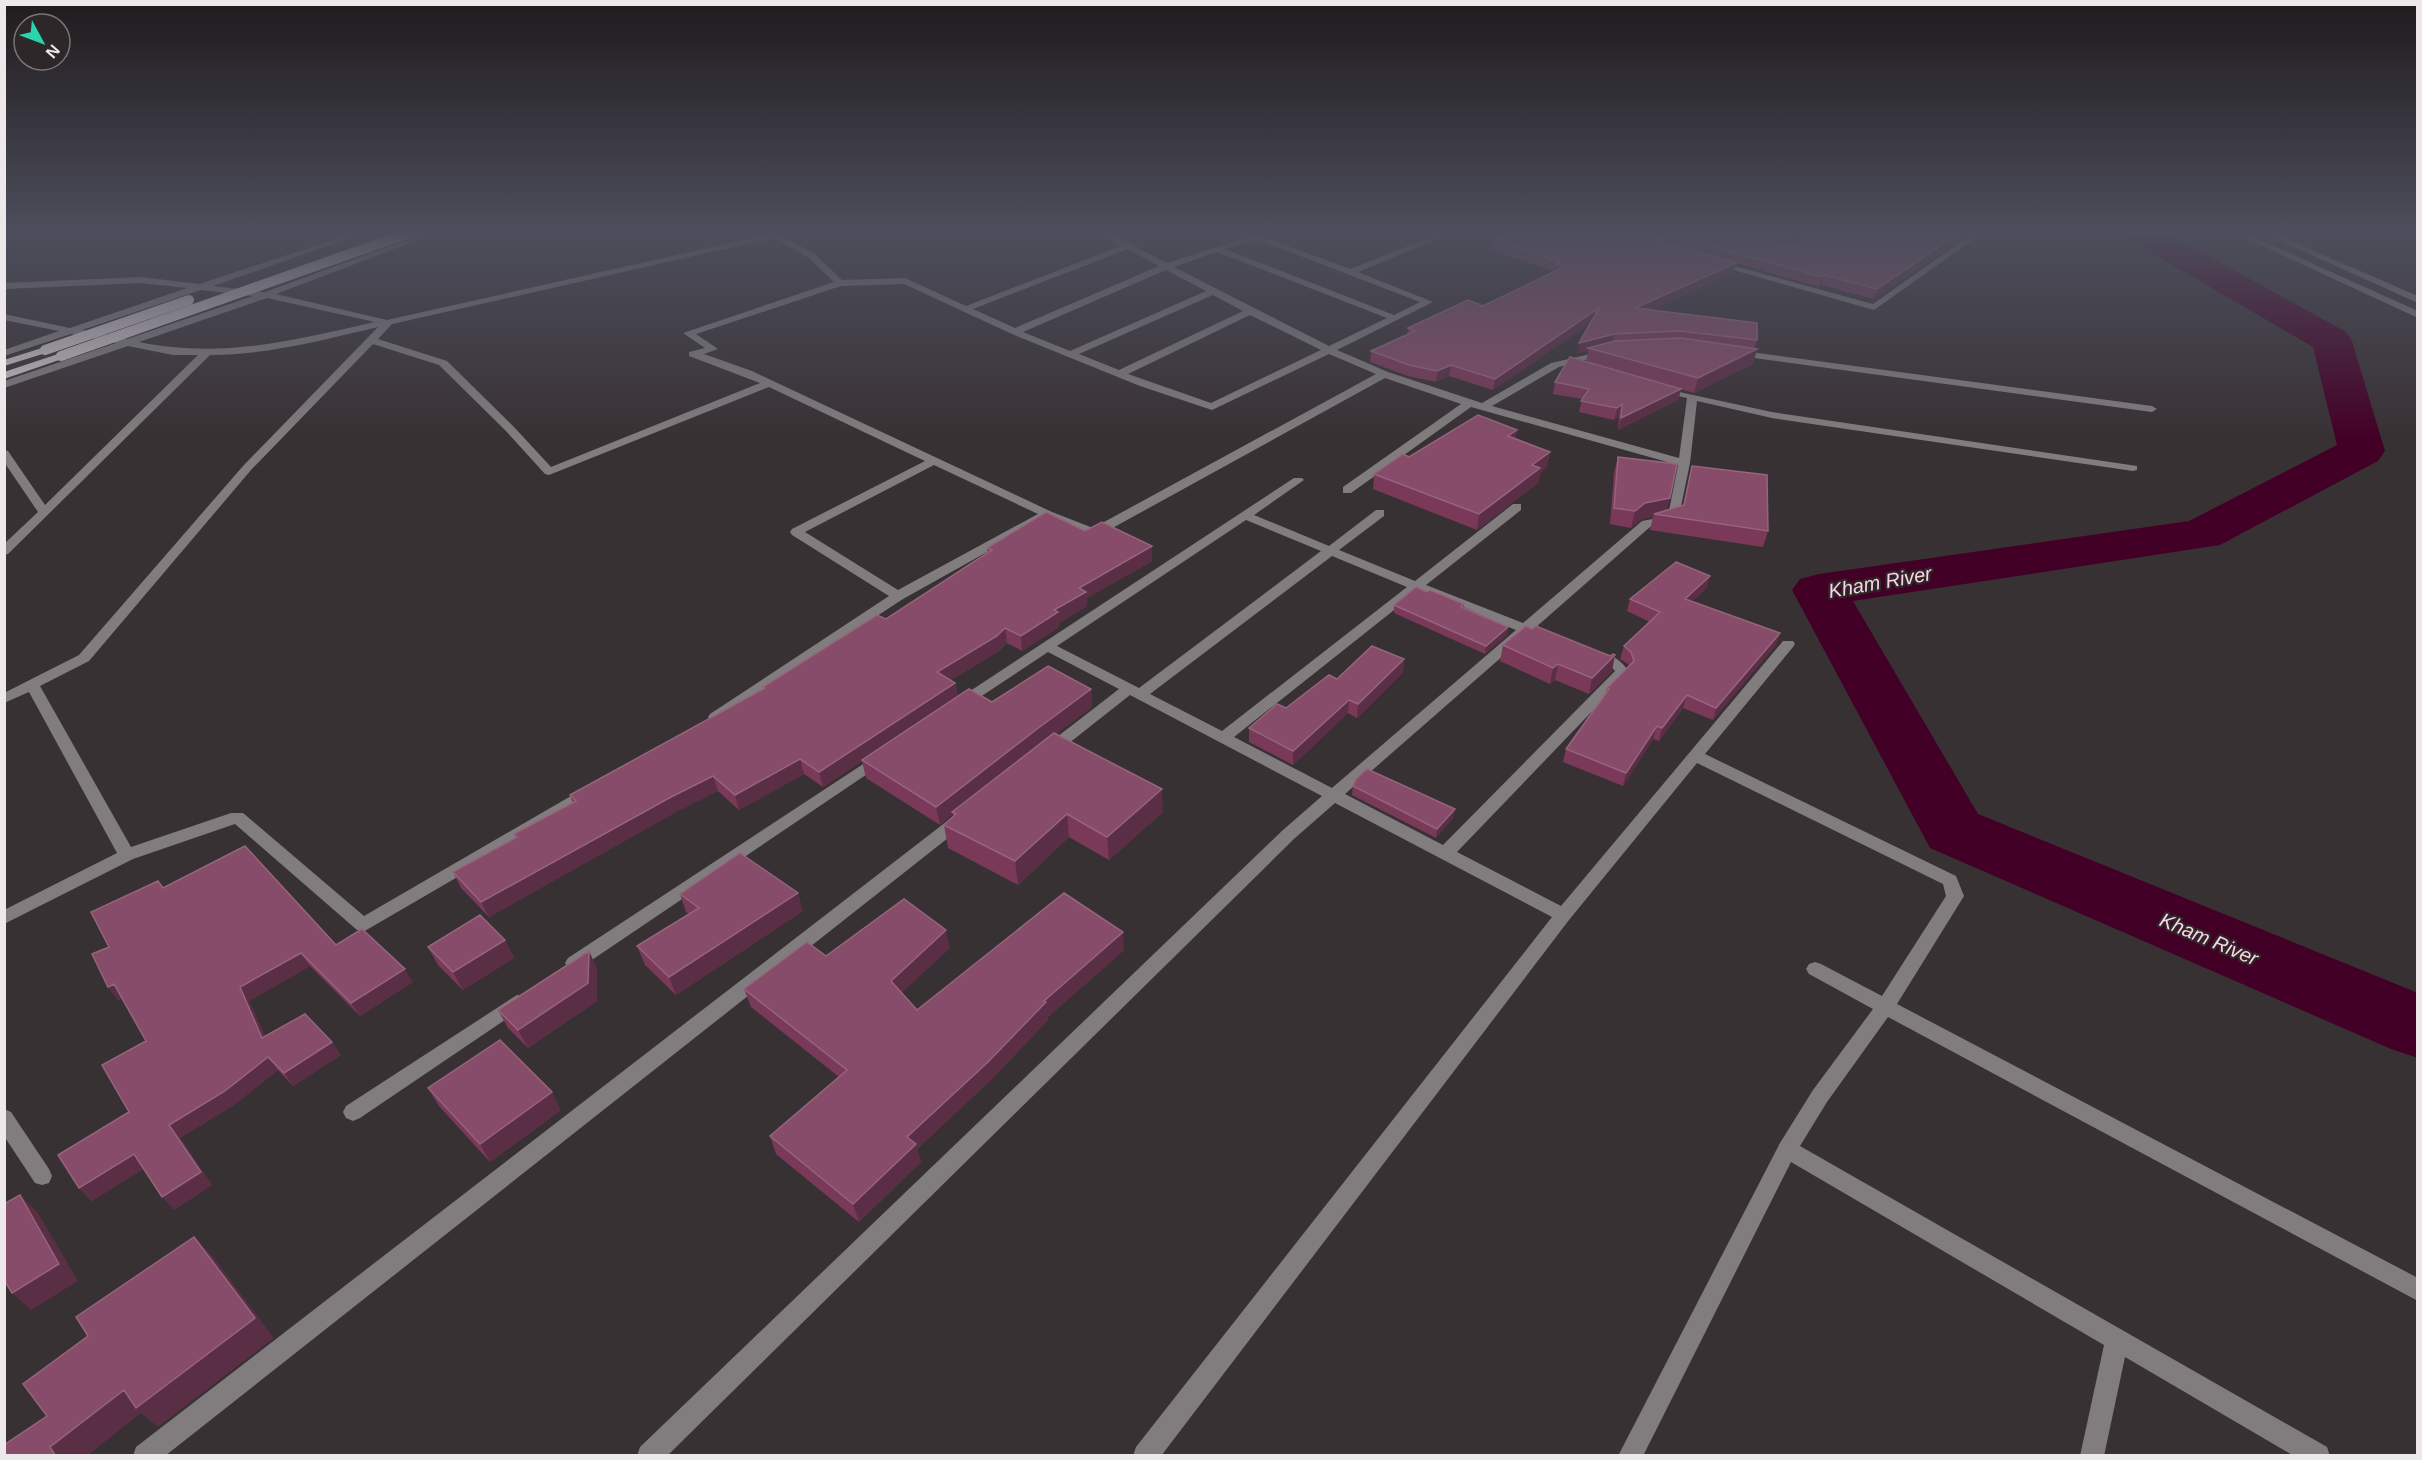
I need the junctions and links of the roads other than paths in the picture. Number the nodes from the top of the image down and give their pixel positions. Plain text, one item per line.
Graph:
1 (154, 302) edge
2 (181, 302) edge
3 (213, 302) edge
4 (246, 302) edge
5 (298, 302) edge
6 (476, 302) edge
7 (782, 302) edge
8 (950, 302) edge
9 (983, 302) edge
10 (1084, 302) edge
11 (1189, 302) edge
12 (1235, 302) edge
13 (1353, 302) edge
14 (1428, 302) edge
15 (1856, 302) edge
16 (1881, 302) edge
17 (2390, 302) edge
18 (965, 309) junction
19 (1251, 311) junction
20 (2418, 315) edge
21 (4, 317) edge
22 (1394, 318) junction
23 (388, 322) junction
24 (71, 331) junction
25 (1015, 332) junction
26 (371, 340) junction
27 (129, 343) junction
28 (1327, 349) junction
29 (1612, 350) edge
30 (207, 352) junction
31 (1723, 352) edge
32 (4, 353) edge
33 (1071, 354) junction
34 (1564, 362) junction
35 (4, 363) edge
36 (1586, 368) edge
37 (1119, 374) junction
38 (1384, 374) junction
39 (4, 376) edge
40 (769, 383) junction
41 (4, 385) edge
42 (1649, 386) edge
43 (1692, 398) junction
44 (1469, 403) junction
45 (1483, 407) junction
46 (2152, 409) dead end
47 (4, 453) edge
48 (934, 461) junction
49 (1684, 463) junction
50 (2133, 468) dead end
51 (1298, 480) dead end
52 (1347, 490) dead end
53 (1517, 507) dead end
54 (44, 513) junction
55 (1380, 513) dead end
56 (1047, 514) junction
57 (1244, 515) junction
58 (1331, 550) junction
59 (4, 551) edge
60 (1417, 585) junction
61 (898, 596) junction
62 (1524, 628) junction
63 (1546, 636) edge
64 (1788, 644) dead end
65 (1047, 646) junction
66 (1578, 649) edge
67 (33, 686) junction
68 (1134, 692) junction
69 (4, 699) edge
70 (948, 712) edge
71 (702, 726) edge
72 (1223, 738) junction
73 (898, 746) edge
74 (1695, 756) junction
75 (1034, 763) edge
76 (599, 787) edge
77 (1333, 796) junction
78 (977, 807) edge
79 (1445, 854) junction
80 (127, 855) junction
81 (1563, 915) junction
82 (4, 918) edge
83 (1815, 969) dead end
84 (561, 972) edge
85 (532, 992) edge
86 (1885, 1007) junction
87 (353, 1112) dead end
88 (4, 1118) edge
89 (1787, 1149) junction
90 (42, 1176) dead end
91 (2418, 1290) edge
92 (2117, 1338) junction
93 (145, 1455) edge
94 (649, 1455) edge
95 (1144, 1455) edge
96 (1630, 1455) edge
97 (2092, 1455) edge
98 (2318, 1455) edge

1 - 24 street
2 - 35 main road, bridge
3 - 39 main road, bridge
4 - 27 street
5 - 23 street
6 - 23 street
7 - 40 street
8 - 18 street
9 - 18 street
10 - 25 street
11 - 33 street
12 - 19 street
13 - 22 street
14 - 22 street
15 - 16 street
17 - 20 street
18 - 25 street
19 - 28 street
19 - 37 street
21 - 24 street
22 - 28 street
23 - 26 street
23 - 30 street
24 - 27 street
24 - 32 street
25 - 33 street
26 - 40 street
26 - 67 street
27 - 30 street
27 - 41 street
28 - 37 street
28 - 38 street
29 - 34 street
30 - 54 street
31 - 46 street
33 - 37 street
34 - 36 street
34 - 45 street
38 - 44 street
38 - 56 street
40 - 48 street
42 - 43 street
43 - 49 street
43 - 50 street
44 - 45 street
44 - 52 street
45 - 49 street
47 - 54 street
48 - 56 street
48 - 61 street
49 - 62 street
51 - 57 street
53 - 60 street
54 - 59 street
55 - 58 street
56 - 61 street
57 - 58 street
57 - 65 street
58 - 60 street
58 - 68 street
60 - 62 street
60 - 72 street
61 - 71 street
62 - 63 street
62 - 77 street
64 - 74 street
65 - 68 street
65 - 70 street
66 - 79 street
67 - 69 street
67 - 80 street
68 - 72 street
68 - 75 street
72 - 77 street
73 - 84 street
74 - 81 street
74 - 86 street
76 - 80 street
77 - 79 street
77 - 94 street
78 - 93 street
79 - 81 street
80 - 82 street
81 - 95 street
83 - 86 street
85 - 87 street
86 - 89 street
86 - 91 street
88 - 90 street
89 - 92 street
89 - 96 street
92 - 97 street
92 - 98 street

